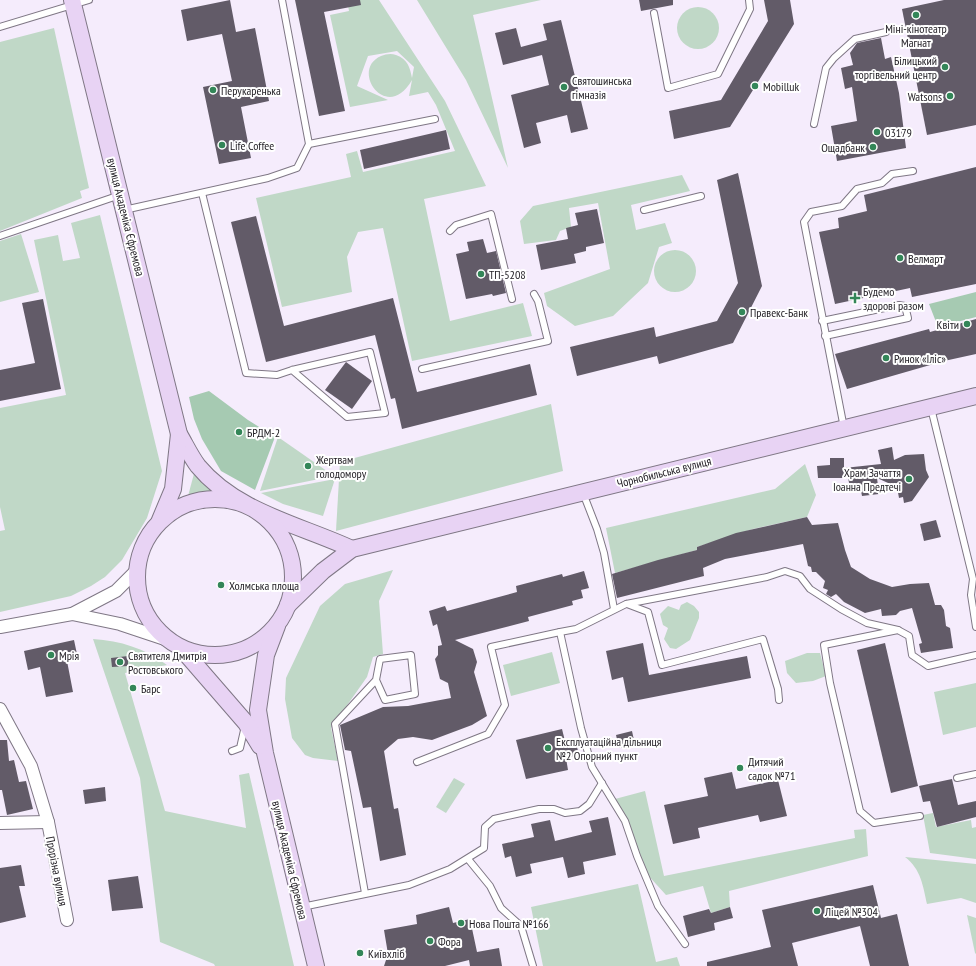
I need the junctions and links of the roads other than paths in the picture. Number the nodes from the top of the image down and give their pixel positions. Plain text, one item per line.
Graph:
1 (88, 0) edge
2 (282, 0) edge
3 (749, 0) edge
4 (72, 3) edge
5 (654, 13) dead end
6 (0, 27) edge
7 (886, 32) dead end
8 (435, 119) dead end
9 (814, 124) dead end
10 (309, 144) junction
11 (912, 171) dead end
12 (202, 192) junction
13 (701, 196) dead end
14 (122, 203) junction
15 (644, 210) dead end
16 (450, 231) dead end
17 (0, 236) edge
18 (534, 294) dead end
19 (512, 298) dead end
20 (822, 321) junction
21 (825, 336) junction
22 (422, 369) dead end
23 (292, 370) junction
24 (976, 396) edge
25 (931, 407) junction
26 (844, 428) junction
27 (179, 434) junction
28 (582, 493) junction
29 (252, 508) junction
30 (159, 522) junction
31 (352, 549) junction
32 (137, 570) junction
33 (626, 604) junction
34 (288, 605) junction
35 (614, 609) junction
36 (72, 614) junction
37 (278, 623) junction
38 (0, 627) edge
39 (976, 627) edge
40 (898, 630) junction
41 (560, 632) junction
42 (174, 644) junction
43 (976, 655) edge
44 (376, 680) junction
45 (779, 700) dead end
46 (0, 709) edge
47 (246, 723) junction
48 (232, 751) dead end
49 (265, 754) junction
50 (417, 762) dead end
51 (976, 774) edge
52 (957, 778) dead end
53 (602, 783) junction
54 (920, 816) dead end
55 (48, 822) junction
56 (0, 823) edge
57 (468, 859) junction
58 (365, 892) junction
59 (302, 908) junction
60 (67, 920) dead end
61 (686, 944) dead end
62 (316, 966) edge
63 (533, 966) edge

1 - 4 lane
2 - 10 lane
3 - 5 lane
4 - 6 lane
4 - 14 main road, вулиця Академіка Єфремова
7 - 9 lane
8 - 10 lane
10 - 12 lane
11 - 20 lane
12 - 14 lane
12 - 23 lane
13 - 15 lane
14 - 17 lane
14 - 27 main road, вулиця Академіка Єфремова
16 - 19 lane
18 - 22 lane
20 - 21 lane
20 - 21 lane
21 - 26 lane
23 - 23 lane
24 - 25 main road, Чорнобильська вулиця
25 - 26 main road, Чорнобильська вулиця
25 - 39 lane
26 - 28 main road, Чорнобильська вулиця
27 - 29 main road, вулиця Академіка Єфремова
27 - 30 main road, вулиця Академіка Єфремова
28 - 31 main road, Чорнобильська вулиця
28 - 35 lane
29 - 30 main road
29 - 31 main road
29 - 34 main road
30 - 32 main road
31 - 34 main road, Чорнобильська вулиця
32 - 36 street
32 - 42 main road
33 - 35 lane
33 - 40 lane
33 - 45 lane
34 - 37 main road
35 - 41 lane
36 - 38 street
36 - 42 street
37 - 42 main road
37 - 49 main road, вулиця Академіка Єфремова
40 - 43 lane
40 - 54 lane
41 - 50 lane
41 - 53 lane
42 - 47 main road, вулиця Академіка Єфремова
44 - 44 lane
44 - 58 lane
46 - 55 street, Прорізна вулиця
47 - 48 lane
47 - 49 main road, вулиця Академіка Єфремова
49 - 59 main road, вулиця Академіка Єфремова
51 - 52 lane
53 - 57 lane
53 - 61 lane
55 - 56 street, Прорізна вулиця
55 - 60 street, Прорізна вулиця
57 - 58 lane
57 - 63 lane
58 - 59 lane
59 - 62 main road, вулиця Академіка Єфремова

